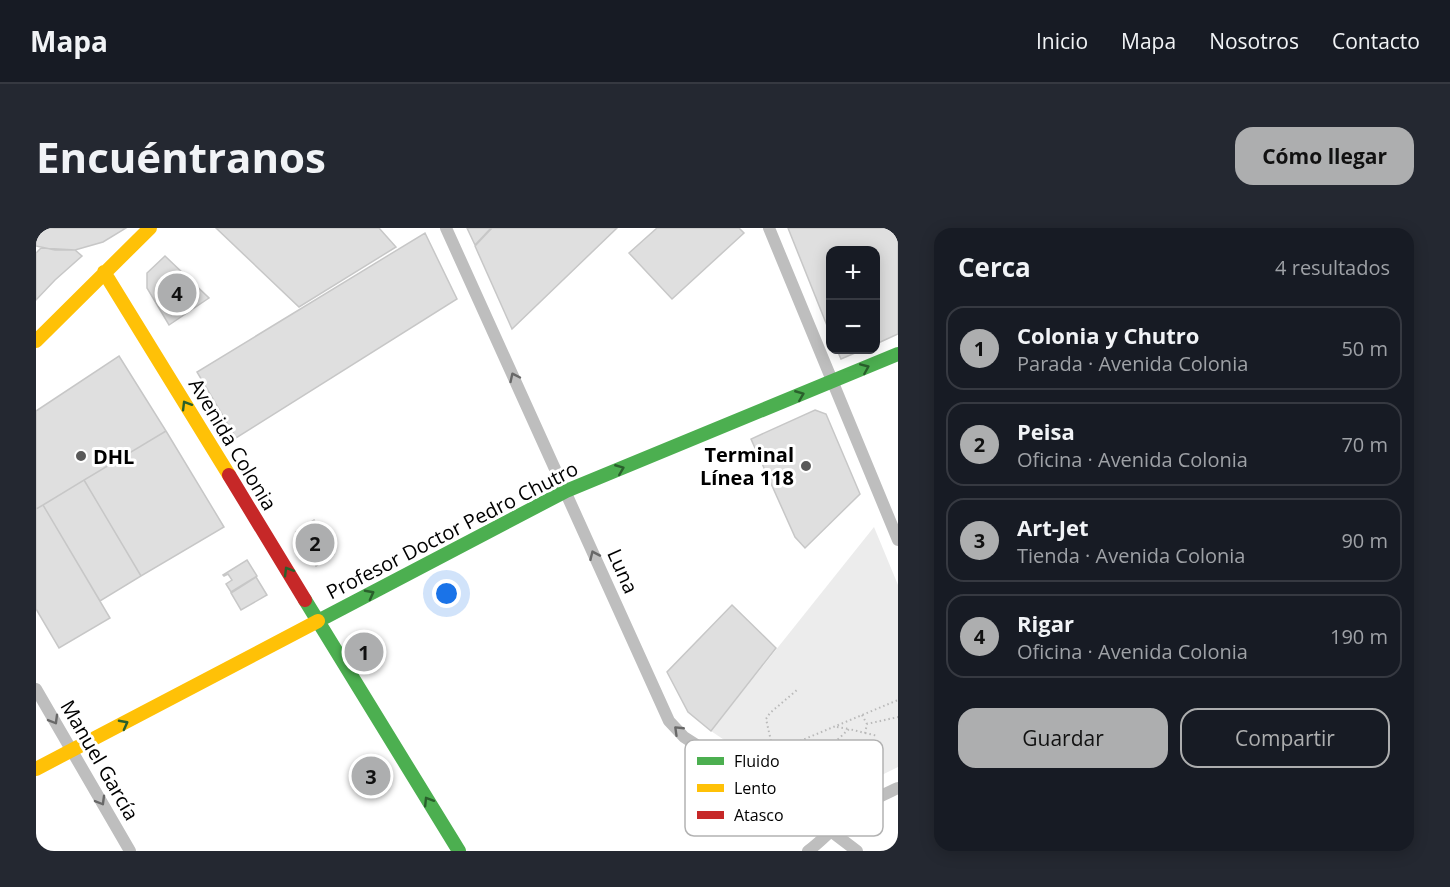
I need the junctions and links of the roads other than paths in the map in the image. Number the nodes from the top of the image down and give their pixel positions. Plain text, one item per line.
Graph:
1 (150, 228) edge
2 (446, 228) edge
3 (769, 228) edge
4 (104, 273) junction
5 (36, 341) edge
6 (898, 354) edge
7 (833, 381) junction
8 (566, 491) junction
9 (898, 540) edge
10 (318, 621) junction
11 (36, 689) edge
12 (689, 740) edge
13 (72, 751) junction
14 (36, 770) edge
15 (898, 788) edge
16 (883, 795) edge
17 (826, 836) edge
18 (836, 836) edge
19 (130, 851) edge
20 (459, 851) edge
21 (808, 851) edge
22 (857, 851) edge

1 - 4 street
8 -> 2 street, Luna
3 - 7 street
4 - 5 street
10 -> 4 street, Avenida Colonia
7 -> 6 street, Profesor Doctor Pedro Chutro
8 -> 7 street, Profesor Doctor Pedro Chutro
7 - 9 street
10 -> 8 street, Profesor Doctor Pedro Chutro
12 -> 8 street, Luna
13 -> 10 street, Profesor Doctor Pedro Chutro
20 -> 10 street, Avenida Colonia
11 -> 13 street, Manuel García
13 - 14 street, Profesor Doctor Pedro Chutro
13 -> 19 street, Manuel García
15 - 16 street
17 - 21 street
18 - 22 street, Luna

